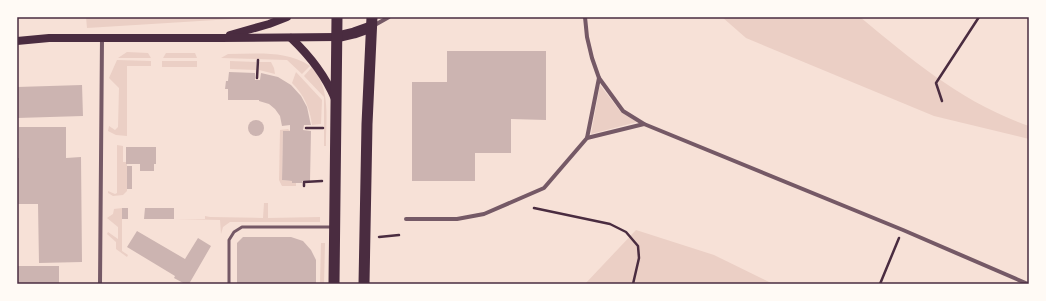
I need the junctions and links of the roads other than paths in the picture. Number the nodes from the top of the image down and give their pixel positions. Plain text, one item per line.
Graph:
1 (287, 17) edge
2 (337, 17) edge
3 (389, 17) edge
4 (585, 17) edge
5 (372, 22) edge
6 (337, 37) junction
7 (102, 38) junction
8 (220, 38) junction
9 (291, 38) junction
10 (17, 41) edge
11 (599, 78) junction
12 (336, 102) junction
13 (644, 124) junction
14 (587, 138) junction
15 (406, 219) dead end
16 (334, 227) junction
17 (100, 284) edge
18 (229, 284) edge
19 (334, 284) edge
20 (364, 284) edge
21 (1028, 284) edge

1 - 8 main road
2 - 6 highway
3 - 5 street
4 - 11 street
5 - 6 highway
5 - 20 highway
6 - 9 main road
6 - 12 highway
7 - 8 main road
7 - 10 main road
7 - 17 street
8 - 9 main road
9 - 12 main road
11 - 13 street
11 - 14 street
12 - 16 highway
13 - 14 street
13 - 21 street
14 - 15 street
16 - 18 lane
16 - 19 highway

